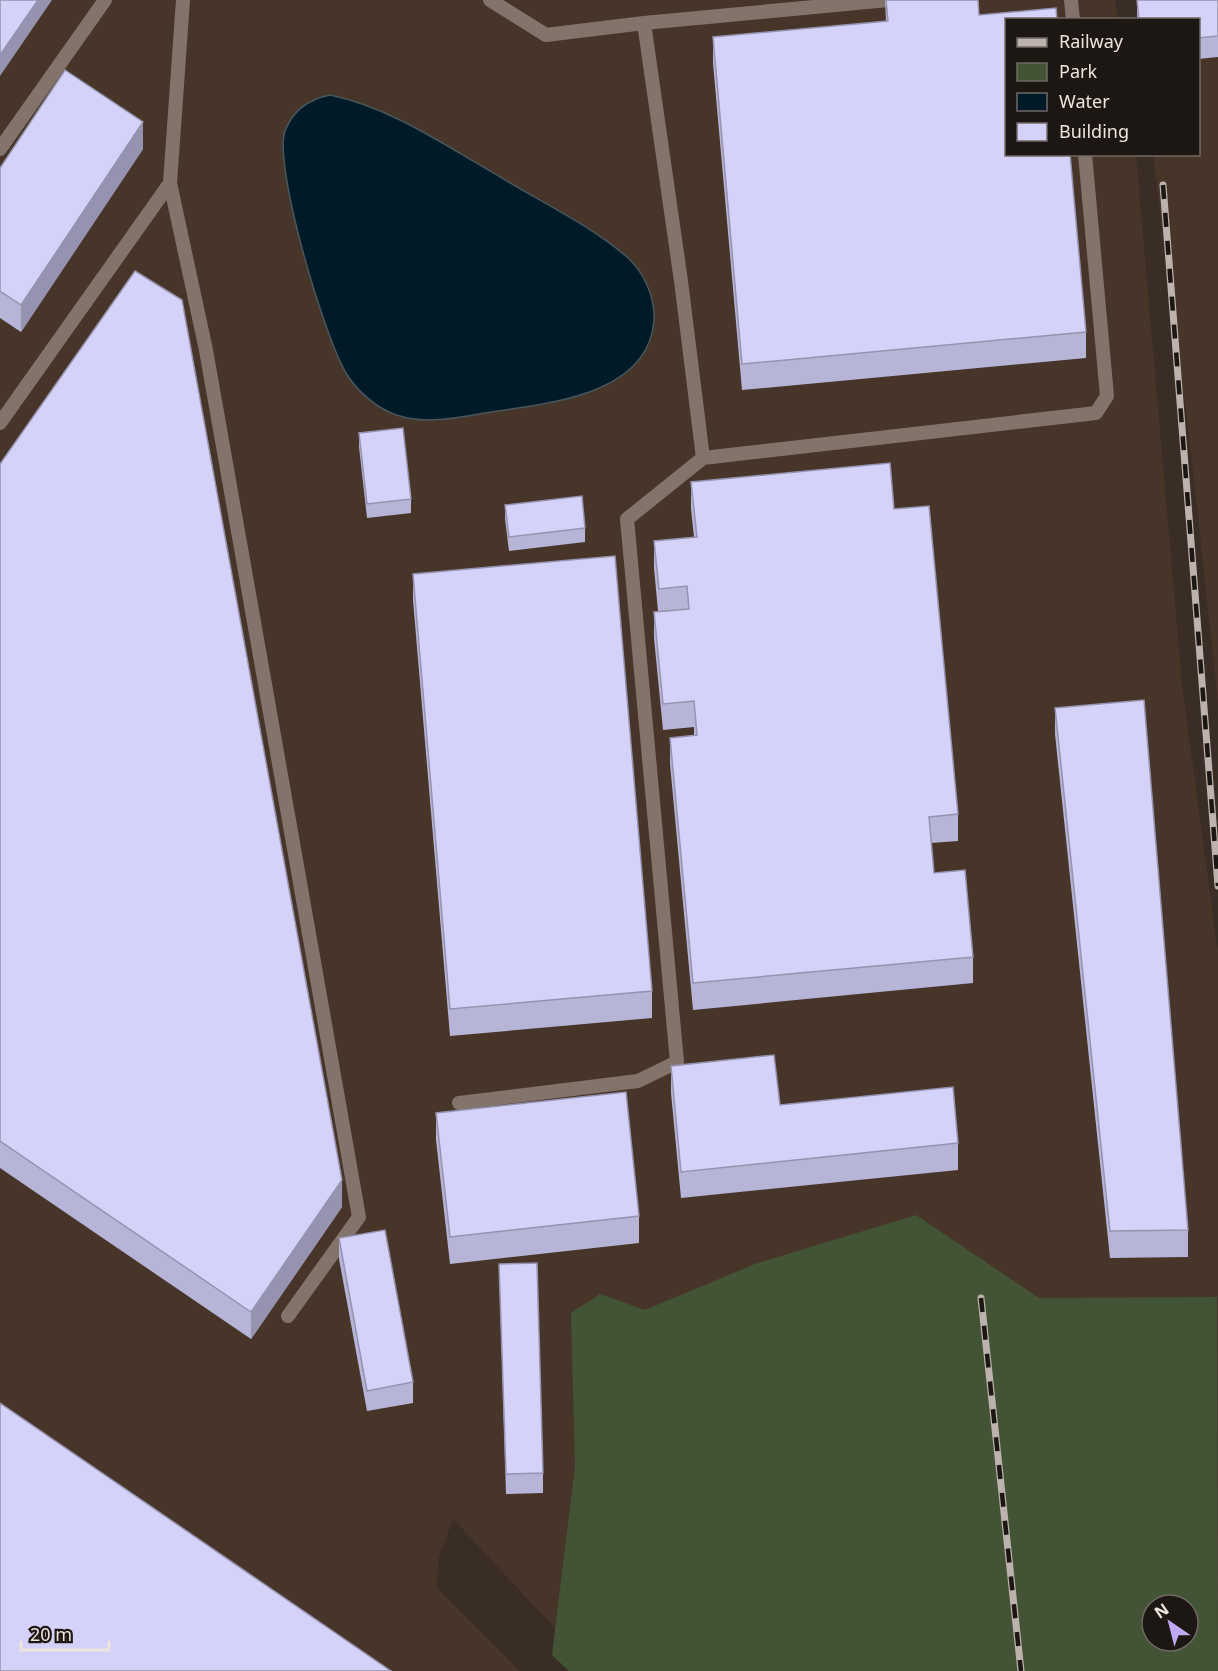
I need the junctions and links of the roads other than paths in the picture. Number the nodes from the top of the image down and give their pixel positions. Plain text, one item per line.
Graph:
1 (105, 0) edge
2 (183, 0) edge
3 (490, 0) edge
4 (888, 0) edge
5 (1071, 0) edge
6 (1073, 18) edge
7 (644, 22) junction
8 (0, 148) edge
9 (1086, 156) edge
10 (170, 183) junction
11 (0, 423) edge
12 (703, 458) junction
13 (459, 1103) dead end
14 (288, 1316) dead end

1 - 8 lane
2 - 10 lane
3 - 7 lane
4 - 7 lane
5 - 6 lane
7 - 12 lane
9 - 12 lane
10 - 11 lane
10 - 14 lane
12 - 13 lane

